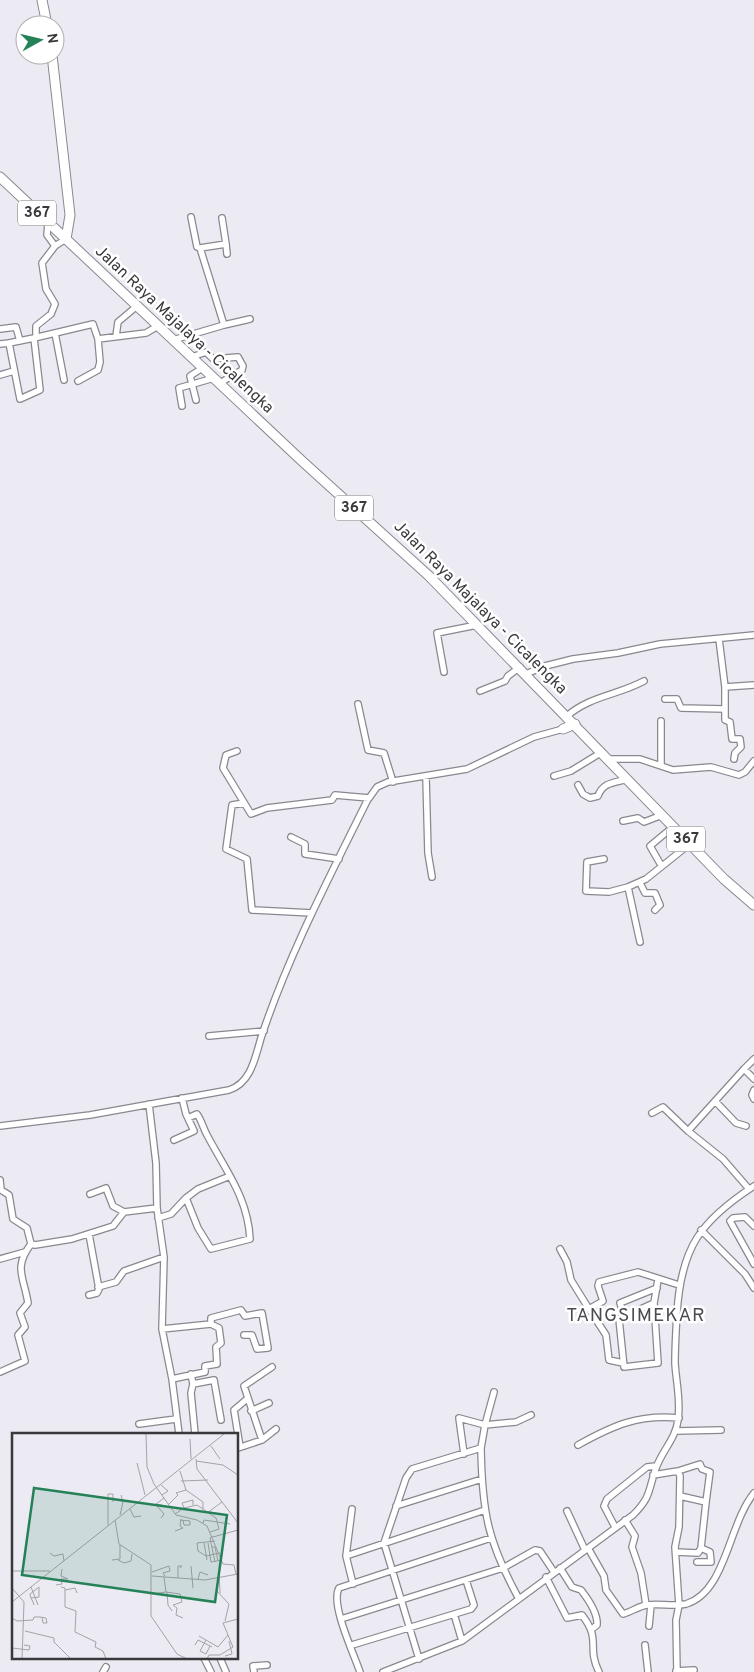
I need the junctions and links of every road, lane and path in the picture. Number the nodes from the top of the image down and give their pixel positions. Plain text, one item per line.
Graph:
1 (42, 0) edge
2 (45, 15) edge
3 (53, 65) edge
4 (0, 177) edge
5 (191, 217) dead end
6 (222, 218) dead end
7 (48, 223) junction
8 (66, 239) junction
9 (226, 244) junction
10 (55, 246) junction
11 (200, 248) junction
12 (227, 254) dead end
13 (137, 306) junction
14 (250, 319) dead end
15 (224, 325) junction
16 (158, 326) junction
17 (0, 329) edge
18 (55, 333) junction
19 (116, 336) junction
20 (35, 338) junction
21 (98, 339) junction
22 (173, 340) junction
23 (20, 341) junction
24 (9, 343) junction
25 (0, 344) edge
26 (192, 357) junction
27 (204, 368) junction
28 (14, 371) junction
29 (0, 375) edge
30 (64, 380) dead end
31 (217, 380) junction
32 (78, 381) dead end
33 (192, 385) junction
34 (196, 400) dead end
35 (182, 406) dead end
36 (477, 625) junction
37 (754, 635) edge
38 (720, 639) junction
39 (523, 671) junction
40 (444, 672) dead end
41 (644, 681) dead end
42 (754, 685) edge
43 (725, 687) junction
44 (480, 691) dead end
45 (665, 699) dead end
46 (358, 704) dead end
47 (725, 709) junction
48 (567, 716) junction
49 (661, 721) dead end
50 (575, 724) junction
51 (563, 729) joint
52 (237, 750) dead end
53 (602, 752) junction
54 (734, 759) dead end
55 (754, 761) edge
56 (614, 765) junction
57 (661, 766) junction
58 (554, 776) dead end
59 (426, 777) junction
60 (628, 779) junction
61 (393, 782) junction
62 (578, 785) dead end
63 (369, 798) junction
64 (244, 803) junction
65 (662, 815) junction
66 (623, 821) dead end
67 (674, 826) junction
68 (291, 837) dead end
69 (691, 843) junction
70 (339, 858) junction
71 (604, 859) dead end
72 (661, 865) junction
73 (432, 877) dead end
74 (640, 882) junction
75 (628, 887) junction
76 (754, 905) edge
77 (655, 910) dead end
78 (312, 913) junction
79 (640, 942) dead end
80 (264, 1030) junction
81 (209, 1036) dead end
82 (754, 1060) edge
83 (744, 1069) junction
84 (754, 1079) edge
85 (754, 1090) edge
86 (182, 1098) junction
87 (754, 1099) edge
88 (715, 1101) junction
89 (149, 1104) junction
90 (652, 1113) dead end
91 (188, 1118) junction
92 (0, 1126) edge
93 (746, 1126) dead end
94 (688, 1132) junction
95 (174, 1140) dead end
96 (230, 1176) junction
97 (0, 1180) edge
98 (752, 1188) edge
99 (90, 1194) dead end
100 (186, 1198) junction
101 (727, 1206) junction
102 (157, 1208) junction
103 (124, 1212) junction
104 (158, 1218) junction
105 (733, 1218) junction
106 (754, 1226) edge
107 (701, 1230) junction
108 (89, 1234) junction
109 (31, 1244) junction
110 (560, 1248) dead end
111 (25, 1252) junction
112 (164, 1257) junction
113 (0, 1258) edge
114 (754, 1264) edge
115 (658, 1280) junction
116 (679, 1286) junction
117 (98, 1287) junction
118 (657, 1288) junction
119 (754, 1288) edge
120 (89, 1295) dead end
121 (654, 1303) junction
122 (589, 1310) junction
123 (624, 1315) junction
124 (211, 1324) junction
125 (162, 1329) junction
126 (244, 1335) dead end
127 (623, 1363) junction
128 (272, 1367) dead end
129 (0, 1372) edge
130 (191, 1374) junction
131 (172, 1379) junction
132 (193, 1384) junction
133 (494, 1392) dead end
134 (248, 1399) junction
135 (269, 1403) dead end
136 (251, 1411) junction
137 (531, 1415) dead end
138 (678, 1418) junction
139 (176, 1419) junction
140 (221, 1420) dead end
141 (139, 1424) dead end
142 (485, 1425) junction
143 (276, 1429) dead end
144 (721, 1430) dead end
145 (676, 1431) junction
146 (179, 1433) edge
147 (195, 1433) edge
148 (237, 1433) edge
149 (262, 1440) junction
150 (578, 1445) dead end
151 (239, 1448) edge
152 (481, 1448) junction
153 (464, 1454) junction
154 (656, 1466) junction
155 (678, 1471) junction
156 (653, 1475) junction
157 (482, 1479) junction
158 (754, 1493) edge
159 (680, 1496) junction
160 (752, 1501) edge
161 (706, 1502) junction
162 (396, 1506) junction
163 (352, 1509) dead end
164 (485, 1510) junction
165 (566, 1511) dead end
166 (625, 1520) junction
167 (615, 1527) junction
168 (491, 1538) junction
169 (384, 1543) junction
170 (702, 1548) junction
171 (586, 1549) junction
172 (676, 1552) junction
173 (349, 1555) dead end
174 (697, 1562) dead end
175 (503, 1568) junction
176 (560, 1568) junction
177 (392, 1571) junction
178 (554, 1572) junction
179 (546, 1577) junction
180 (466, 1580) junction
181 (353, 1584) junction
182 (519, 1599) junction
183 (401, 1600) junction
184 (679, 1604) junction
185 (648, 1605) junction
186 (454, 1614) junction
187 (341, 1619) junction
188 (649, 1626) dead end
189 (410, 1628) junction
190 (592, 1629) junction
191 (462, 1641) junction
192 (352, 1645) junction
193 (645, 1645) dead end
194 (419, 1658) junction
195 (205, 1660) edge
196 (221, 1660) edge
197 (267, 1665) dead end
198 (694, 1670) dead end
199 (676, 1671) edge
200 (211, 1672) edge
201 (226, 1672) edge
202 (254, 1672) edge
203 (360, 1672) edge
204 (383, 1672) edge
205 (599, 1672) edge
206 (648, 1672) edge

1 - 2 main road
3 - 8 main road
4 - 7 main road, Jalan Raya Majalaya - Cicalengka / 367
5 - 11 street
6 - 9 street
7 - 8 main road, Jalan Raya Majalaya - Cicalengka / 367
7 - 10 street
8 - 10 street
8 - 13 main road, Jalan Raya Majalaya - Cicalengka / 367
9 - 11 street
9 - 12 street
10 - 20 street
11 - 15 street
13 - 16 main road, Jalan Raya Majalaya - Cicalengka / 367
13 - 19 street
14 - 15 street
15 - 22 street
16 - 19 street
16 - 22 main road, Jalan Raya Majalaya - Cicalengka / 367
17 - 23 street
18 - 20 street
18 - 21 street
18 - 30 street
19 - 21 street
20 - 23 street
20 - 28 street
21 - 32 street
22 - 26 main road, Jalan Raya Majalaya - Cicalengka / 367
23 - 24 street
24 - 25 street
24 - 28 street
26 - 27 main road, Jalan Raya Majalaya - Cicalengka / 367
26 - 31 street
27 - 31 main road, Jalan Raya Majalaya - Cicalengka / 367
27 - 33 street
28 - 29 street
31 - 33 street
31 - 36 main road, Jalan Raya Majalaya - Cicalengka / 367
33 - 34 street
33 - 35 street
36 - 39 main road, Jalan Raya Majalaya - Cicalengka / 367
36 - 40 street
37 - 38 street
38 - 39 street
38 - 43 street
39 - 44 street
39 - 48 main road, Jalan Raya Majalaya - Cicalengka / 367
41 - 48 street
42 - 43 street
43 - 47 street
45 - 47 street
46 - 61 street
47 - 54 street
48 - 50 main road, Jalan Raya Majalaya - Cicalengka / 367
49 - 57 street
50 - 51 main road
50 - 53 main road, Jalan Raya Majalaya - Cicalengka / 367
51 - 59 street
52 - 64 street
53 - 56 main road, Jalan Raya Majalaya - Cicalengka / 367
53 - 58 street
55 - 57 street
56 - 57 street
56 - 60 main road, Jalan Raya Majalaya - Cicalengka / 367
59 - 61 street
59 - 73 street
60 - 62 street
60 - 65 main road, Jalan Raya Majalaya - Cicalengka / 367
61 - 63 street
63 - 64 street
63 - 70 street
64 - 78 street
65 - 66 street
65 - 67 main road, Jalan Raya Majalaya - Cicalengka / 367
67 - 69 main road, Jalan Raya Majalaya - Cicalengka / 367
67 - 72 street
68 - 70 street
69 - 72 street
69 - 76 main road, Jalan Raya Majalaya - Cicalengka / 367
70 - 78 street
71 - 75 street
72 - 74 street
74 - 75 street
74 - 77 street
75 - 79 street
78 - 80 street
80 - 81 street
80 - 86 street
82 - 83 street
83 - 84 street
83 - 88 street
85 - 87 street
86 - 89 street
86 - 91 street
88 - 93 street
88 - 94 street
89 - 92 street
89 - 102 street
90 - 94 street
91 - 95 street
91 - 96 street
94 - 98 street
96 - 100 street
96 - 100 street
97 - 109 street
98 - 101 street
99 - 103 street
100 - 104 street
101 - 105 street
101 - 107 street
102 - 103 street
102 - 104 street
103 - 108 street
104 - 112 street
105 - 106 street
105 - 114 street
107 - 116 street
107 - 119 street
108 - 109 street
108 - 117 street
109 - 111 street
110 - 122 street
111 - 113 street
111 - 129 street
112 - 117 street
112 - 125 street
115 - 116 street
115 - 118 street
115 - 122 street
116 - 138 street
117 - 120 street
118 - 121 street
118 - 123 street
121 - 123 street
121 - 127 street
122 - 127 street
123 - 127 street
124 - 125 street
124 - 126 street
124 - 130 street
125 - 131 street
128 - 134 street
130 - 131 street
130 - 132 street
131 - 139 street
132 - 140 street
132 - 147 street
133 - 142 street
134 - 136 street
134 - 148 street
135 - 136 street
136 - 149 street
137 - 142 street
138 - 145 street
138 - 150 street
139 - 141 street
139 - 146 street
142 - 152 street
142 - 153 street
143 - 149 street
144 - 145 street
145 - 154 street
149 - 151 street
152 - 153 street
152 - 157 street
153 - 162 street
154 - 156 street
154 - 167 street
155 - 156 street
155 - 159 street
155 - 161 street
156 - 166 street
157 - 162 street
157 - 164 street
158 - 160 street
159 - 161 street
159 - 172 street
160 - 184 street
161 - 170 street
162 - 169 street
163 - 181 street
164 - 168 street
164 - 169 street
165 - 171 street
166 - 167 street
166 - 185 street
167 - 171 street
168 - 175 street
168 - 177 street
169 - 173 street
169 - 177 street
170 - 172 street
170 - 174 street
171 - 176 street
171 - 185 street
172 - 184 street
175 - 178 street
175 - 180 street
175 - 182 street
176 - 178 street
176 - 190 street
177 - 181 street
177 - 183 street
178 - 179 street
179 - 182 street
179 - 190 street
180 - 183 street
180 - 186 street
181 - 187 street
182 - 191 street
183 - 187 street
183 - 189 street
184 - 185 street
184 - 199 street
185 - 188 street
186 - 189 street
186 - 191 street
187 - 192 street
189 - 192 street
189 - 194 street
190 - 205 street
191 - 194 street
192 - 203 street
193 - 206 street
194 - 204 street
195 - 200 street
196 - 201 street
197 - 202 street
198 - 199 street

